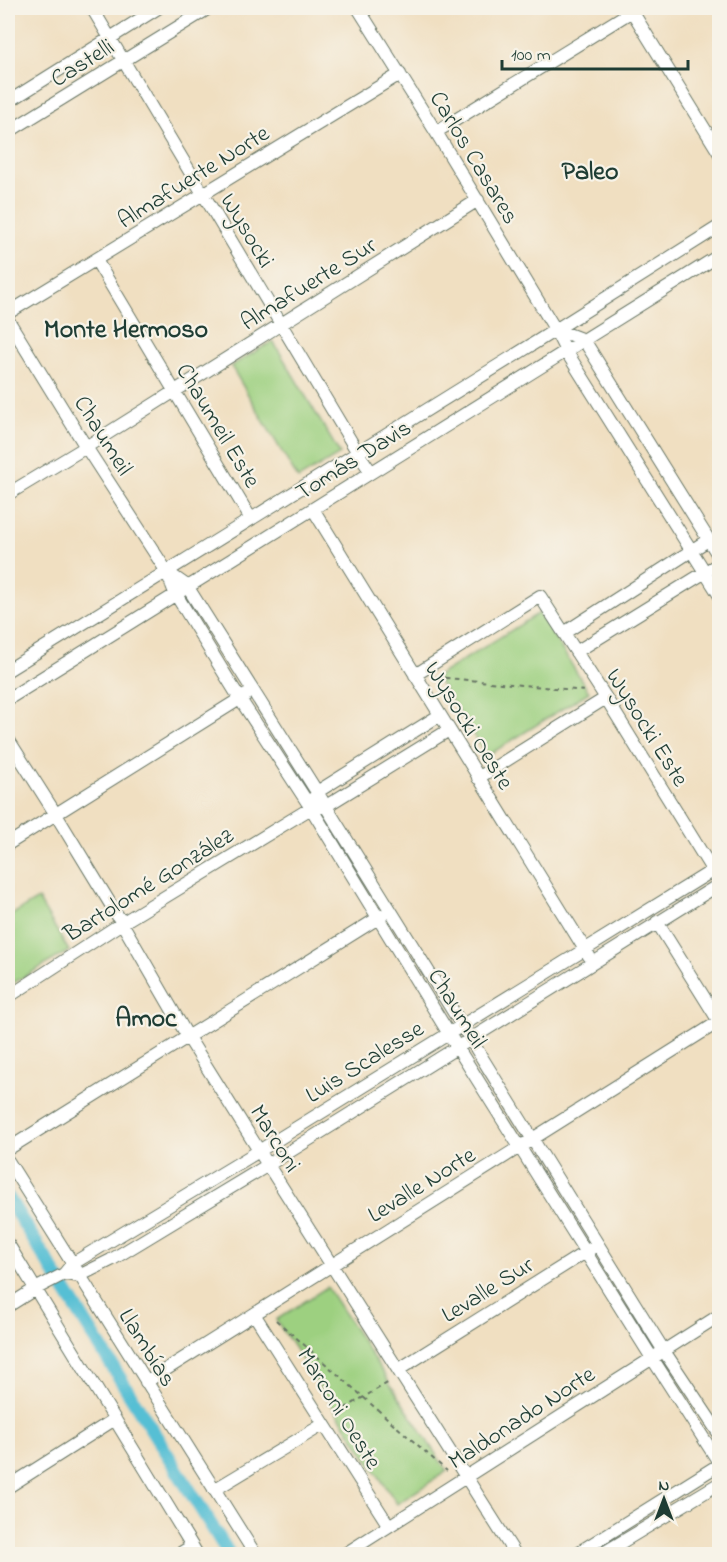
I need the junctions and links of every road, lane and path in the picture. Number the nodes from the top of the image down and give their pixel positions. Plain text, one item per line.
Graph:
1 (92, 8) edge
2 (158, 8) edge
3 (208, 8) edge
4 (358, 8) edge
5 (633, 8) edge
6 (110, 37) junction
7 (124, 60) junction
8 (400, 74) junction
9 (8, 102) edge
10 (8, 132) edge
11 (436, 132) junction
12 (720, 154) edge
13 (202, 194) junction
14 (478, 200) junction
15 (720, 226) edge
16 (720, 255) edge
17 (96, 260) junction
18 (8, 313) edge
19 (8, 320) edge
20 (281, 325) junction
21 (555, 329) junction
22 (584, 340) junction
23 (566, 351) junction
24 (175, 392) junction
25 (86, 447) junction
26 (358, 453) junction
27 (371, 472) junction
28 (8, 494) edge
29 (313, 509) junction
30 (251, 519) junction
31 (708, 540) junction
32 (692, 551) junction
33 (720, 558) edge
34 (720, 563) edge
35 (167, 572) junction
36 (705, 572) junction
37 (187, 586) junction
38 (175, 594) junction
39 (720, 596) edge
40 (564, 633) junction
41 (576, 652) junction
42 (8, 670) edge
43 (415, 675) junction
44 (436, 677) dead end
45 (254, 691) junction
46 (589, 692) dead end
47 (606, 698) junction
48 (8, 699) edge
49 (240, 699) junction
50 (440, 715) junction
51 (449, 730) junction
52 (8, 739) edge
53 (478, 777) junction
54 (317, 792) junction
55 (326, 806) junction
56 (311, 808) junction
57 (55, 813) junction
58 (8, 844) edge
59 (718, 876) edge
60 (389, 910) junction
61 (378, 918) junction
62 (657, 922) junction
63 (122, 923) junction
64 (585, 950) junction
65 (592, 963) junction
66 (8, 997) edge
67 (719, 1021) edge
68 (462, 1025) junction
69 (449, 1033) junction
70 (188, 1036) junction
71 (470, 1038) junction
72 (457, 1047) junction
73 (532, 1138) junction
74 (519, 1146) junction
75 (8, 1149) edge
76 (259, 1151) junction
77 (8, 1161) edge
78 (268, 1165) junction
79 (8, 1244) edge
80 (598, 1244) junction
81 (586, 1252) junction
82 (332, 1265) junction
83 (68, 1269) junction
84 (79, 1276) junction
85 (35, 1289) junction
86 (8, 1306) edge
87 (254, 1314) junction
88 (720, 1315) edge
89 (276, 1320) dead end
90 (664, 1351) junction
91 (652, 1358) junction
92 (398, 1370) junction
93 (146, 1382) junction
94 (389, 1383) dead end
95 (363, 1397) junction
96 (337, 1413) dead end
97 (115, 1419) junction
98 (324, 1424) junction
99 (720, 1436) edge
100 (720, 1464) edge
101 (447, 1471) dead end
102 (465, 1477) junction
103 (720, 1483) edge
104 (8, 1486) edge
105 (214, 1490) junction
106 (389, 1526) junction
107 (195, 1550) edge
108 (179, 1554) edge
109 (255, 1554) edge
110 (345, 1554) edge
111 (515, 1554) edge
112 (576, 1554) edge
113 (602, 1554) edge

1 - 6 street, Wysocki
2 - 6 street, Castelli
3 - 7 street, Castelli
4 - 8 street, Carlos Casares
5 - 11 street
5 - 12 street
6 - 7 street, Wysocki
6 - 9 street, Castelli
7 - 10 street, Castelli
7 - 13 street, Wysocki
8 - 11 street, Carlos Casares
8 - 13 street, Almafuerte Norte
11 - 14 street, Carlos Casares
13 - 17 street, Almafuerte Norte
13 - 20 street, Wysocki
14 - 20 street, Almafuerte Sur
14 - 21 street, Carlos Casares
15 - 21 street, Tomás Davis
16 - 22 street, Tomás Davis
17 - 18 street, Almafuerte Norte
17 - 24 street, Chaumeil Este
19 - 25 street, Chaumeil
20 - 24 street, Almafuerte Sur
20 - 26 street, Wysocki
21 - 22 street
21 - 23 street, Carlos Casares
21 - 26 street, Tomás Davis
22 - 23 street, Tomás Davis
22 - 31 street
23 - 27 street, Tomás Davis
23 - 32 street, Carlos Casares
24 - 25 street, Almafuerte Sur
24 - 30 street, Chaumeil Este
25 - 28 street, Almafuerte Sur
25 - 35 street, Chaumeil
26 - 27 street, Wysocki
26 - 30 street, Tomás Davis
27 - 29 street, Tomás Davis
29 - 37 street, Tomás Davis
29 - 43 street, Wysocki Oeste
30 - 35 street, Tomás Davis
31 - 32 street
31 - 33 street
32 - 36 street, Carlos Casares
32 - 40 street
34 - 36 street
35 - 37 street, Chaumeil
35 - 38 street, Chaumeil
35 - 42 street, Tomás Davis
36 - 39 street, Carlos Casares
36 - 41 street
37 - 38 street, Tomás Davis
37 - 45 street, Chaumeil
38 - 48 street, Tomás Davis
38 - 49 street, Chaumeil
40 - 41 street, Wysocki Este
40 - 43 street, Wysocki Este
41 - 47 street, Wysocki Este
43 - 50 street, Wysocki Oeste
44 - 46 path
45 - 49 street
45 - 54 street, Chaumeil
47 - 53 street
47 - 59 street, Wysocki Este
49 - 56 street, Chaumeil
49 - 57 street
50 - 51 street, Wysocki Oeste
50 - 54 street
51 - 53 street, Wysocki Oeste
51 - 55 street, Bartolomé González
52 - 57 street, Marconi
53 - 64 street, Wysocki Oeste
54 - 55 street, Chaumeil
54 - 56 street
55 - 56 street, Bartolomé González
55 - 60 street, Chaumeil
56 - 61 street, Chaumeil
56 - 63 street, Bartolomé González
57 - 58 street
57 - 63 street, Marconi
59 - 62 street, Luis Scalesse
59 - 64 street, Luis Scalesse
60 - 61 street
60 - 68 street, Chaumeil
61 - 69 street, Chaumeil
61 - 70 street
62 - 65 street, Luis Scalesse
62 - 67 street
63 - 66 street, Bartolomé González
63 - 70 street, Marconi
64 - 65 street, Wysocki Oeste
64 - 68 street, Luis Scalesse
65 - 71 street, Luis Scalesse
67 - 73 street, Levalle Norte
68 - 69 street, Luis Scalesse
68 - 71 street, Chaumeil
69 - 72 street, Chaumeil
69 - 76 street, Luis Scalesse
70 - 75 street
70 - 76 street, Marconi
71 - 72 street, Luis Scalesse
71 - 73 street, Chaumeil
72 - 74 street, Chaumeil
72 - 78 street, Luis Scalesse
73 - 74 street, Levalle Norte
73 - 80 street, Chaumeil
74 - 81 street, Chaumeil
74 - 82 street, Levalle Norte
76 - 78 street, Marconi
76 - 83 street, Luis Scalesse
77 - 83 street
78 - 82 street, Marconi
78 - 84 street, Luis Scalesse
79 - 85 street
80 - 81 street, Levalle Sur
80 - 90 street, Chaumeil
81 - 91 street, Chaumeil
81 - 92 street, Levalle Sur
82 - 87 street, Levalle Norte
82 - 92 street, Marconi
83 - 84 street
83 - 85 street, Luis Scalesse
84 - 93 street, Llambías
85 - 86 street, Luis Scalesse
85 - 97 street
87 - 93 street, Levalle Norte
87 - 98 street, Marconi Oeste
88 - 90 street, Maldonado Norte
89 - 95 path
90 - 91 street, Maldonado Norte
90 - 99 street, Chaumeil
91 - 100 street, Chaumeil
91 - 102 street, Maldonado Norte
92 - 102 street, Marconi
93 - 105 street, Llambías
94 - 95 path
95 - 96 path
95 - 101 path
97 - 104 street
97 - 107 street
98 - 105 street
98 - 106 street, Marconi Oeste
100 - 112 street
102 - 106 street, Maldonado Norte
102 - 111 street, Marconi
103 - 113 street
105 - 109 street, Llambías
106 - 110 street, Maldonado Norte
107 - 108 street

